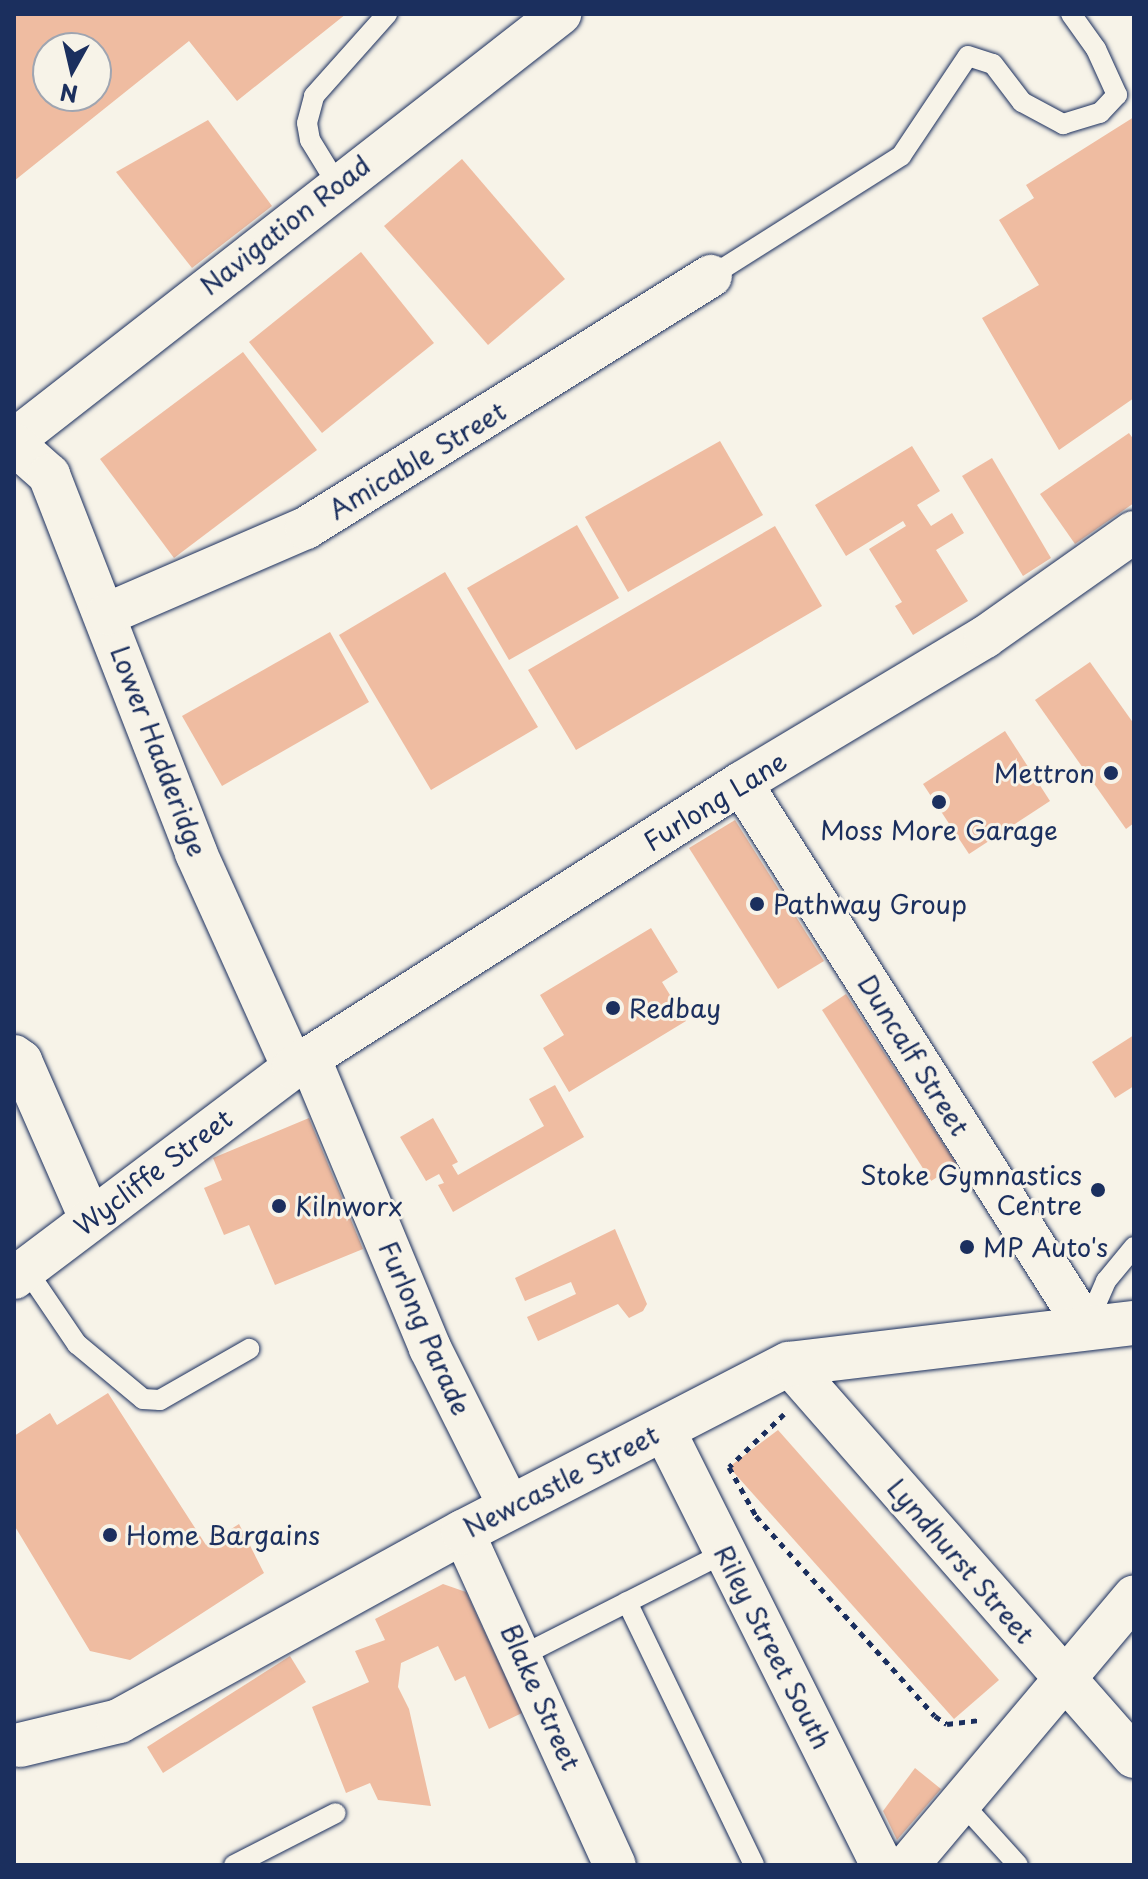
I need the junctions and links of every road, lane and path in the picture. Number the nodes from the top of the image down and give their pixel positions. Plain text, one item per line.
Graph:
1 (387, 14) edge
2 (560, 14) edge
3 (1071, 14) edge
4 (337, 184) junction
5 (711, 276) joint
6 (14, 442) edge
7 (1134, 532) edge
8 (107, 614) junction
9 (741, 783) junction
10 (14, 1056) edge
11 (301, 1063) junction
12 (90, 1218) junction
13 (1134, 1247) edge
14 (20, 1273) edge
15 (1134, 1323) edge
16 (1086, 1327) junction
17 (249, 1349) dead end
18 (800, 1377) junction
19 (663, 1428) junction
20 (510, 1508) junction
21 (463, 1532) junction
22 (721, 1543) junction
23 (1134, 1597) edge
24 (627, 1602) junction
25 (523, 1655) junction
26 (1063, 1677) junction
27 (990, 1719) dead end
28 (16, 1751) edge
29 (1134, 1757) edge
30 (960, 1801) junction
31 (336, 1813) dead end
32 (234, 1865) edge
33 (615, 1865) edge
34 (754, 1865) edge
35 (882, 1865) edge
36 (908, 1865) edge
37 (1018, 1865) edge

1 - 4 lane
2 - 4 street, Navigation Road
3 - 5 lane
4 - 6 street, Navigation Road
5 - 8 street, Amicable Street
6 - 8 street, Lower Hadderidge
7 - 9 street, Furlong Lane
8 - 11 street, Lower Hadderidge
9 - 11 street, Furlong Lane
9 - 16 street, Duncalf Street
10 - 12 street
11 - 12 street, Wycliffe Street
11 - 20 street, Furlong Parade
12 - 14 street, Wycliffe Street
13 - 16 lane
14 - 17 lane
15 - 16 main road, Newcastle Street
16 - 18 main road, Newcastle Street
18 - 19 main road, Newcastle Street
18 - 26 street, Lyndhurst Street
18 - 27 path
19 - 20 main road, Newcastle Street
19 - 22 street, Riley Street South
20 - 21 main road, Newcastle Street
21 - 25 street, Blake Street
21 - 28 main road, Newcastle Street
22 - 24 lane
22 - 35 street, Riley Street South
23 - 26 street
24 - 25 lane
24 - 34 lane
25 - 33 street, Blake Street
26 - 29 street, Lyndhurst Street
26 - 30 street
30 - 36 street
30 - 37 lane
31 - 32 lane

